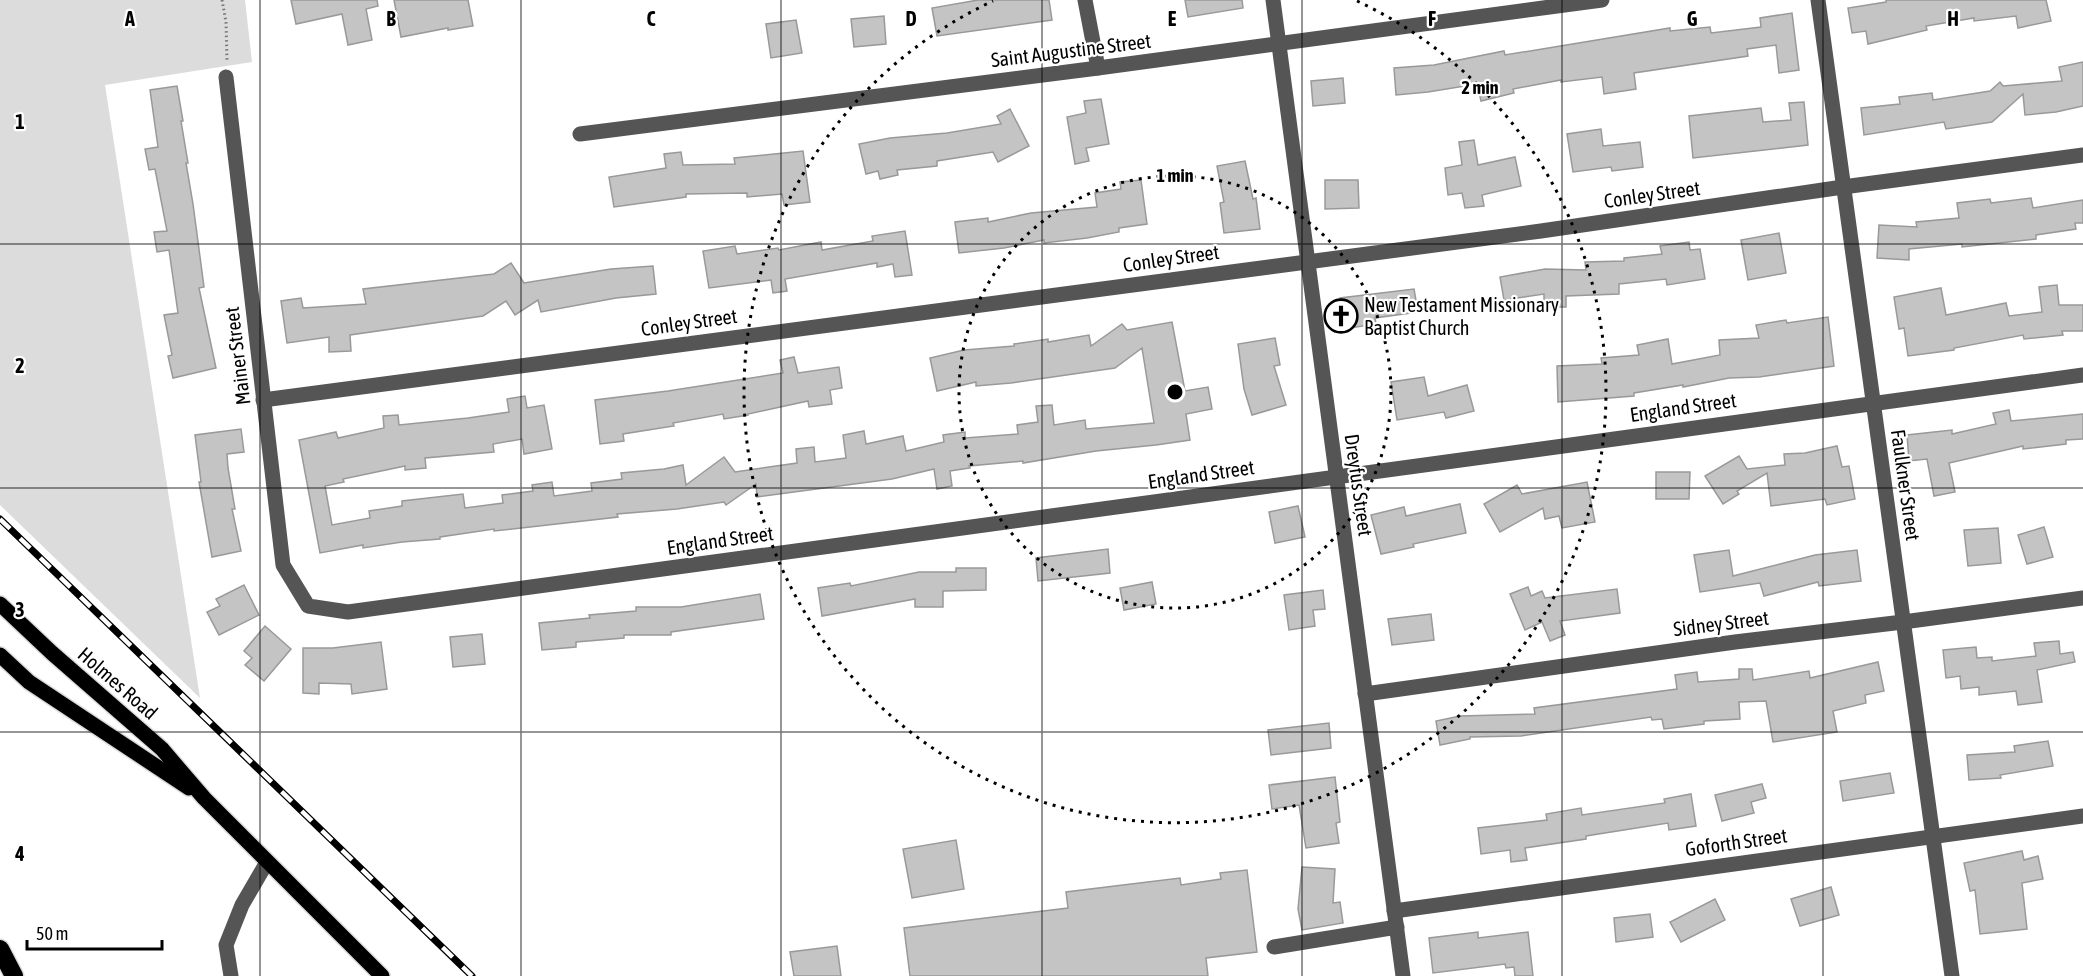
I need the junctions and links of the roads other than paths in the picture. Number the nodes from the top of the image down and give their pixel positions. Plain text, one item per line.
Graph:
1 (1085, 0) edge
2 (1273, 0) edge
3 (1602, 0) edge
4 (1818, 0) edge
5 (1279, 44) junction
6 (1098, 68) junction
7 (226, 77) road end
8 (580, 134) dead end
9 (2083, 155) edge
10 (1843, 187) junction
11 (1308, 261) junction
12 (2083, 375) edge
13 (263, 399) junction
14 (1873, 402) junction
15 (1336, 476) junction
16 (2083, 598) edge
17 (0, 604) edge
18 (325, 609) joint
19 (1903, 622) junction
20 (0, 655) edge
21 (1365, 694) junction
22 (204, 798) junction
23 (2083, 816) edge
24 (1933, 836) junction
25 (267, 862) junction
26 (1394, 911) junction
27 (1396, 927) junction
28 (1274, 947) dead end
29 (0, 949) edge
30 (14, 976) edge
31 (231, 976) edge
32 (382, 976) edge
33 (1403, 976) edge
34 (1952, 976) edge

1 - 6 street
2 - 5 street, Dreyfus Street
3 - 5 street, Saint Augustine Street
4 - 10 street, Faulkner Street
5 - 6 street, Saint Augustine Street
5 - 11 street, Dreyfus Street
6 - 8 street, Saint Augustine Street
7 - 13 street, Mainer Street
9 - 10 street, Conley Street
10 - 11 street, Conley Street
10 - 14 street, Faulkner Street
11 - 13 street, Conley Street
11 - 15 street, Dreyfus Street
12 - 14 street, England Street
13 - 18 street, Mainer Street
14 - 15 street, England Street
14 - 19 street, Faulkner Street
15 - 18 street, England Street
15 - 21 street, Dreyfus Street
16 - 19 street, Sidney Street
17 - 22 main road, Holmes Road
19 - 21 street, Sidney Street
19 - 24 street, Faulkner Street
20 - 22 main road, Holmes Road
21 - 26 street, Dreyfus Street
22 - 25 main road, Holmes Road
23 - 24 street, Goforth Street
24 - 26 street, Goforth Street
24 - 34 street, Faulkner Street
25 - 31 street
25 - 32 main road, Holmes Road
26 - 27 street, Dreyfus Street
27 - 28 street
27 - 33 street, Dreyfus Street
29 - 30 highway

